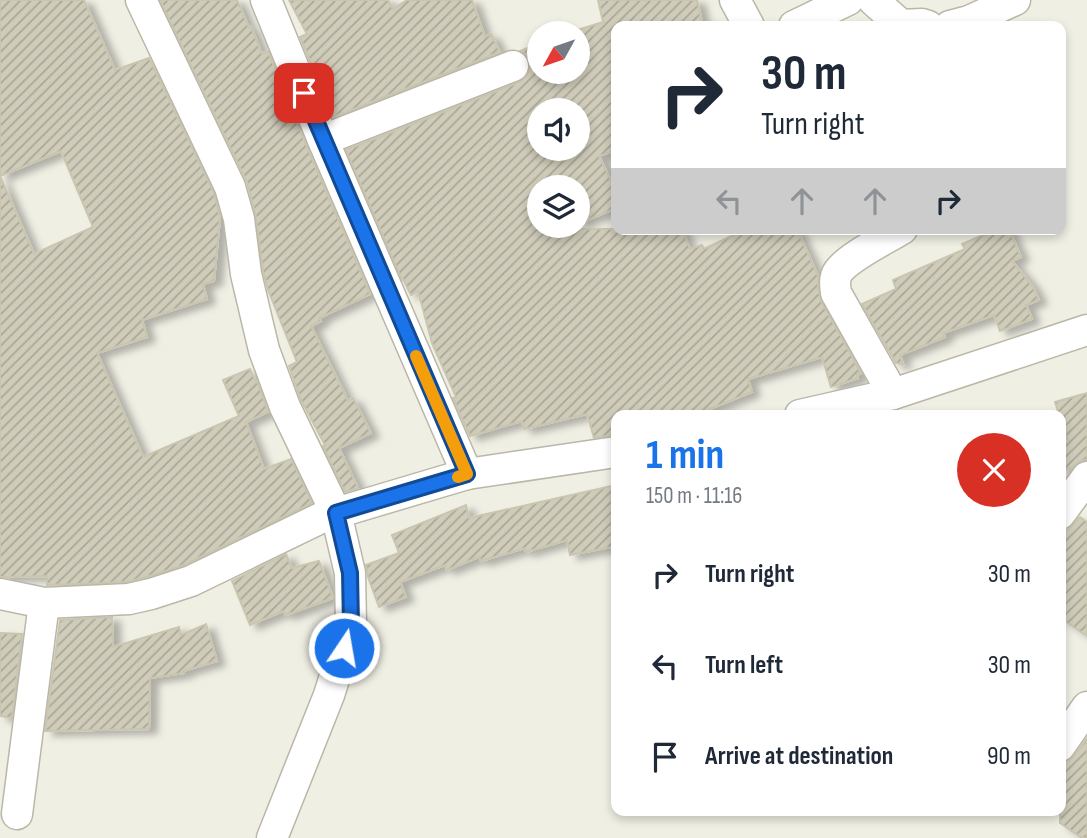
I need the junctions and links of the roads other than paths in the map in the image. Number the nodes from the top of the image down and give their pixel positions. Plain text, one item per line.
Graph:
1 (141, 0) edge
2 (266, 0) edge
3 (736, 0) edge
4 (848, 0) edge
5 (873, 0) edge
6 (1015, 0) edge
7 (958, 16) edge
8 (746, 21) edge
9 (804, 21) edge
10 (897, 21) edge
11 (513, 66) dead end
12 (323, 140) junction
13 (892, 235) edge
14 (1087, 330) edge
15 (893, 394) junction
16 (822, 410) edge
17 (611, 453) edge
18 (467, 474) junction
19 (1087, 477) edge
20 (1066, 506) edge
21 (336, 513) junction
22 (0, 594) edge
23 (44, 603) junction
24 (1087, 707) edge
25 (1066, 737) edge
26 (17, 814) dead end
27 (272, 838) edge

1 - 21 street
2 - 12 street
3 - 8 street
4 - 9 street
5 - 10 street
6 - 7 street
11 - 12 street
12 - 18 street
13 - 15 street
14 - 15 street
15 - 16 street
17 - 18 street
18 - 21 street
19 - 20 street
21 - 23 street
21 - 27 street
22 - 23 street
23 - 26 street
24 - 25 street

